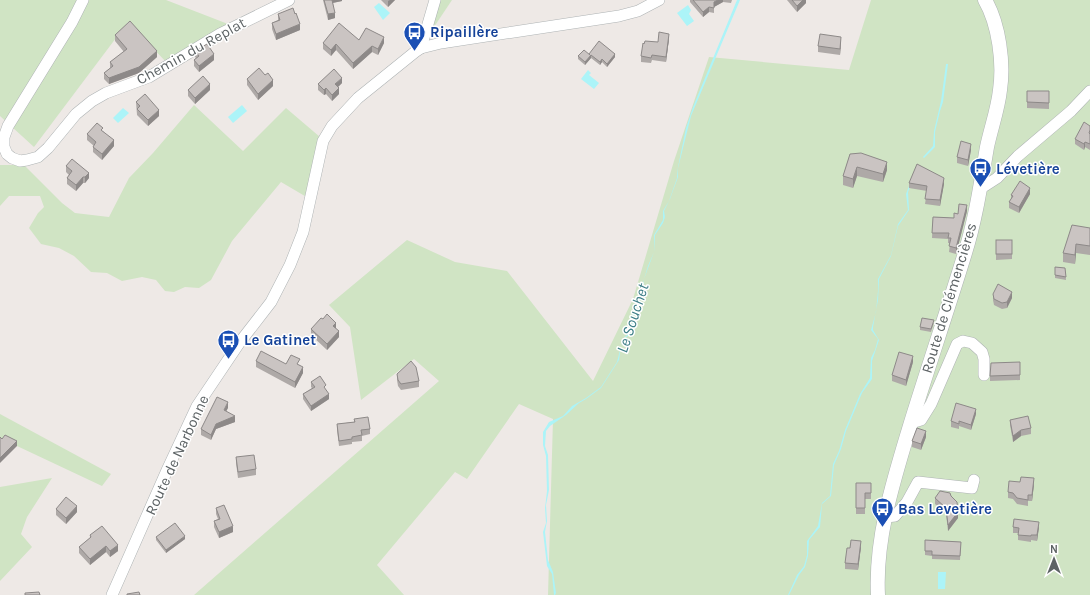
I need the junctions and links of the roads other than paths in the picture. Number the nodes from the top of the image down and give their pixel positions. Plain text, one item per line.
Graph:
1 (83, 0) edge
2 (288, 0) edge
3 (435, 0) edge
4 (659, 0) edge
5 (985, 0) edge
6 (421, 48) junction
7 (1090, 91) edge
8 (984, 170) junction
9 (997, 178) junction
10 (980, 189) junction
11 (984, 375) dead end
12 (911, 423) junction
13 (974, 480) dead end
14 (886, 517) junction
15 (112, 595) edge
16 (878, 595) edge

1 - 2 street, Chemin du Replat
3 - 6 street
4 - 6 street, Route de Narbonne
5 - 8 street, Route de Clémencières
6 - 15 street, Route de Narbonne
7 - 9 street
8 - 9 street
8 - 10 street, Route de Clémencières
9 - 10 street
10 - 12 street, Route de Clémencières
11 - 12 street
12 - 14 street, Route de Clémencières
13 - 14 street
14 - 16 street, Route de Clémencières

